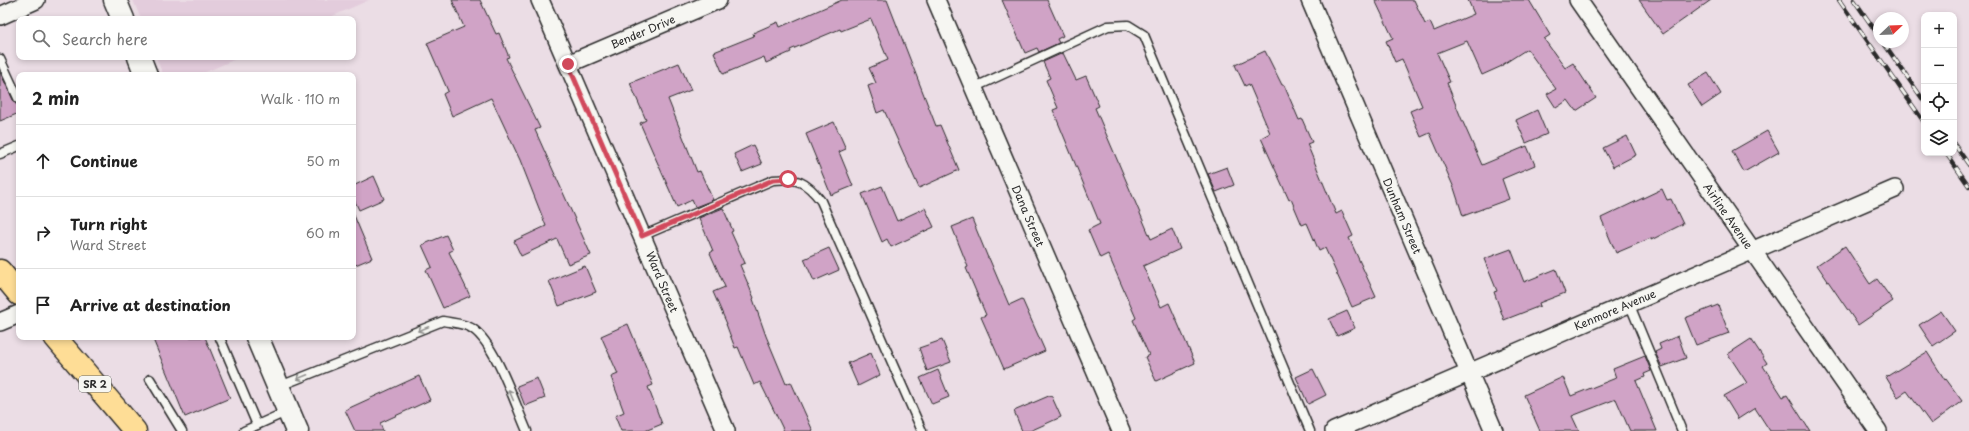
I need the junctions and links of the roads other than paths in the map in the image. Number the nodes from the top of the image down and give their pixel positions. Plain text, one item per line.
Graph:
1 (36, 0) edge
2 (115, 0) edge
3 (540, 0) edge
4 (718, 0) edge
5 (936, 0) edge
6 (1310, 0) edge
7 (1578, 0) edge
8 (0, 16) edge
9 (122, 16) edge
10 (0, 59) edge
11 (140, 60) edge
12 (568, 64) junction
13 (145, 72) edge
14 (973, 88) junction
15 (16, 94) edge
16 (16, 147) edge
17 (0, 154) edge
18 (1895, 189) dead end
19 (642, 236) junction
20 (1752, 250) junction
21 (0, 271) edge
22 (16, 290) edge
23 (1629, 303) junction
24 (16, 315) edge
25 (0, 322) edge
26 (58, 340) edge
27 (221, 340) edge
28 (258, 340) edge
29 (1469, 372) junction
30 (150, 379) dead end
31 (278, 387) junction
32 (288, 411) junction
33 (257, 425) junction
34 (135, 431) edge
35 (182, 431) edge
36 (244, 431) edge
37 (297, 431) edge
38 (526, 431) edge
39 (726, 431) edge
40 (922, 431) edge
41 (1121, 431) edge
42 (1310, 431) edge
43 (1334, 431) edge
44 (1494, 431) edge
45 (1682, 431) edge
46 (1878, 431) edge

1 - 8 street
2 - 9 street
3 - 12 street, Ward Street
4 - 12 street, Bender Drive
5 - 14 street, Dana Street
6 - 29 street, Dunham Street
7 - 20 street, Airline Avenue
10 - 15 lane
11 - 13 street
12 - 19 street, Ward Street
14 - 41 street, Dana Street
14 - 42 lane
16 - 17 lane
18 - 20 street, Kenmore Avenue
19 - 39 street, Ward Street
19 - 40 lane
20 - 23 street, Kenmore Avenue
20 - 46 street, Airline Avenue
21 - 22 main road
23 - 29 street, Kenmore Avenue
23 - 45 lane
24 - 25 street
26 - 34 main road, SR 2
27 - 33 lane
28 - 31 street
29 - 43 street, Kenmore Avenue
29 - 44 street, Dunham Street
30 - 35 lane
31 - 32 street
38 -> 31 lane
32 - 33 lane
32 - 37 street
33 - 36 lane

